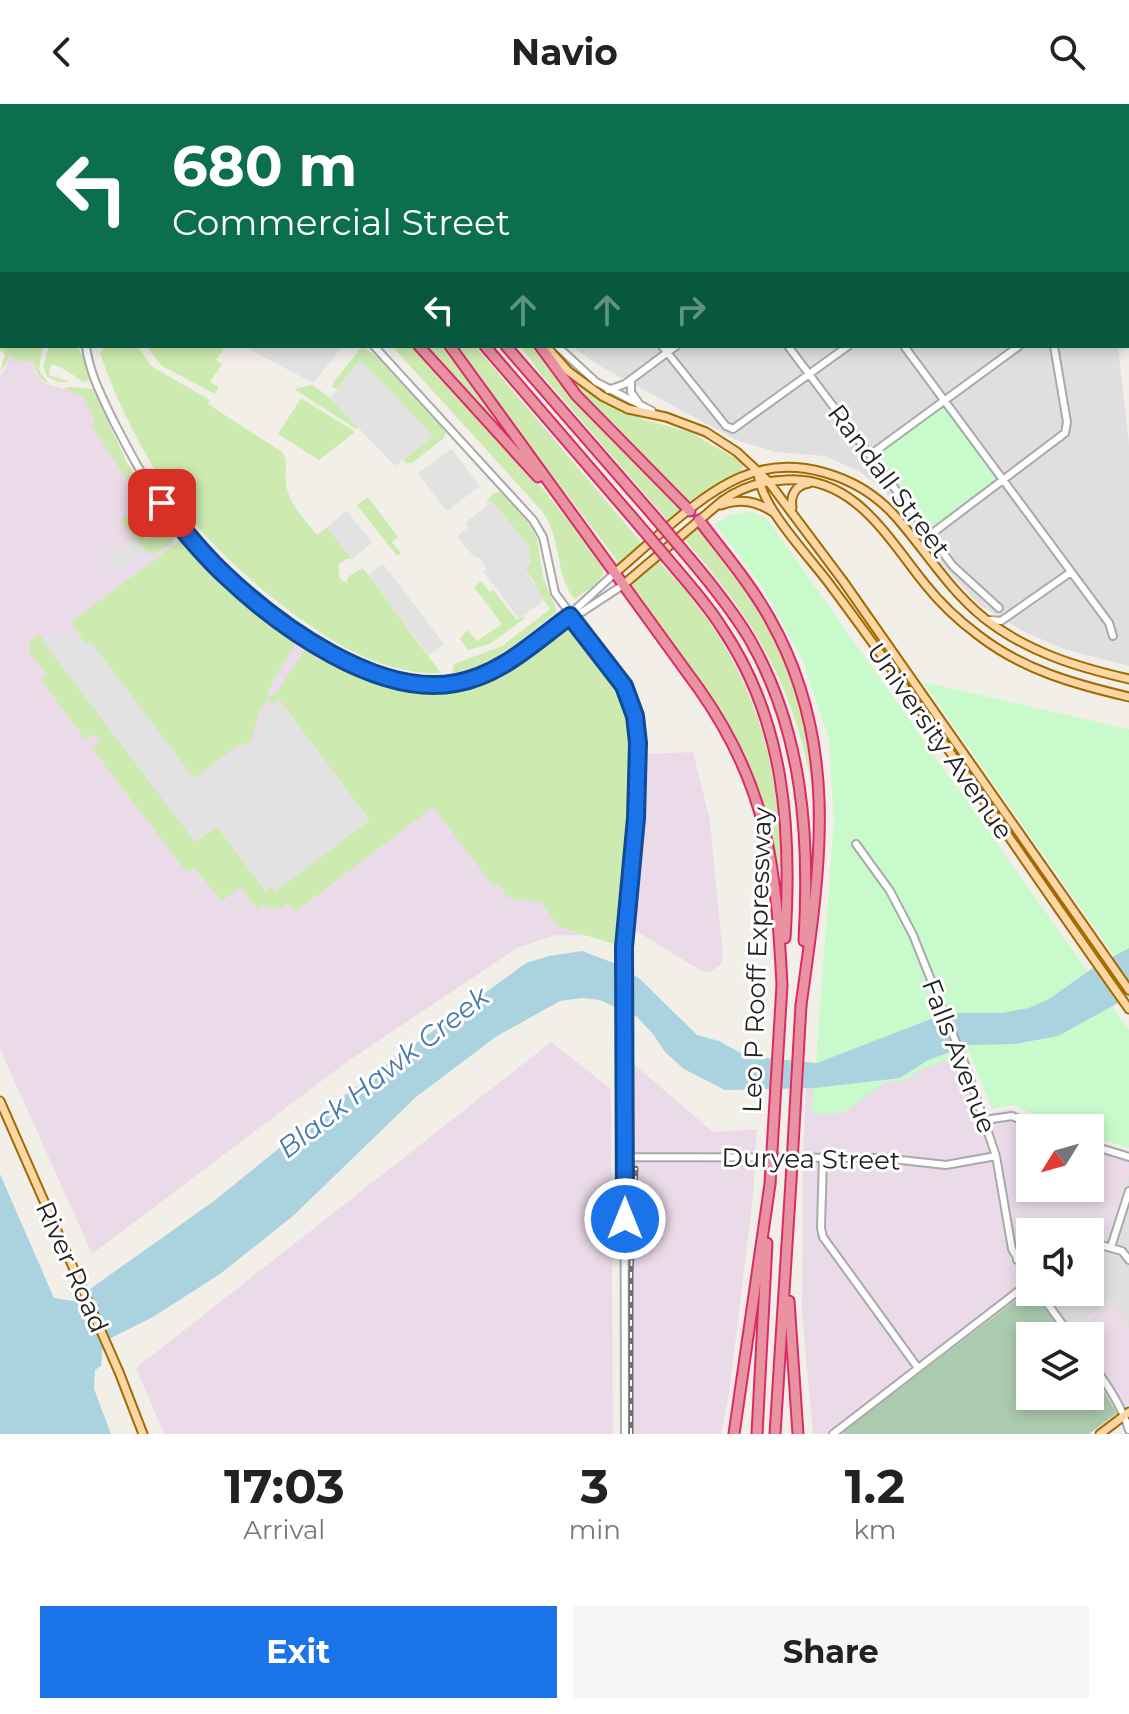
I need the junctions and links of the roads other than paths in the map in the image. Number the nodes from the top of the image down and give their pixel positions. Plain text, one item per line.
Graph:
1 (87, 348) edge
2 (376, 348) edge
3 (421, 348) edge
4 (451, 348) edge
5 (487, 348) edge
6 (508, 348) edge
7 (515, 348) edge
8 (544, 348) edge
9 (545, 348) edge
10 (559, 348) edge
11 (790, 348) edge
12 (845, 348) edge
13 (905, 348) edge
14 (1016, 348) edge
15 (1054, 348) edge
16 (665, 349) edge
17 (810, 374) junction
18 (533, 377) junction
19 (631, 379) junction
20 (608, 390) junction
21 (944, 400) junction
22 (642, 408) junction
23 (666, 417) junction
24 (870, 455) junction
25 (758, 471) junction
26 (768, 481) junction
27 (1004, 481) junction
28 (815, 482) junction
29 (758, 483) junction
30 (715, 506) junction
31 (690, 511) junction
32 (775, 513) junction
33 (794, 514) junction
34 (573, 517) junction
35 (699, 520) junction
36 (930, 535) junction
37 (1071, 572) junction
38 (615, 573) junction
39 (623, 585) junction
40 (999, 608) dead end
41 (570, 616) junction
42 (986, 619) junction
43 (1113, 636) dead end
44 (1129, 679) edge
45 (1129, 697) edge
46 (856, 844) dead end
47 (808, 931) junction
48 (783, 932) junction
49 (1129, 990) edge
50 (1129, 1009) edge
51 (0, 1101) edge
52 (1016, 1118) edge
53 (985, 1120) junction
54 (1104, 1149) edge
55 (996, 1156) junction
56 (625, 1157) junction
57 (823, 1157) junction
58 (1129, 1157) edge
59 (770, 1184) junction
60 (1129, 1191) edge
61 (790, 1194) junction
62 (1104, 1245) edge
63 (1111, 1247) junction
64 (1126, 1252) edge
65 (1016, 1257) edge
66 (1129, 1260) edge
67 (1016, 1292) edge
68 (918, 1368) junction
69 (1104, 1379) edge
70 (1127, 1414) edge
71 (1129, 1430) edge
72 (143, 1434) edge
73 (625, 1434) edge
74 (734, 1434) edge
75 (757, 1434) edge
76 (775, 1434) edge
77 (798, 1434) edge
78 (833, 1434) edge
79 (1100, 1434) edge

1 - 41 street
2 - 41 street
3 - 34 highway
4 - 34 highway
5 - 48 highway, Leo P Rooff Expressway, bridge
6 - 18 highway, Leo P Rooff Expressway
7 - 18 highway
8 - 31 highway
9 - 23 main road
10 - 20 street, University Avenue
11 - 17 street, Randall Street
12 - 17 street
13 - 21 street
14 - 21 street
15 - 27 street
16 - 17 street
16 - 19 street
17 - 24 street, Randall Street
18 - 47 highway, Leo P Rooff Expressway, bridge
19 - 20 street
19 - 22 street
20 - 22 street, University Avenue
21 - 24 street
21 - 27 street
22 - 23 street, University Avenue
23 - 25 main road, University Avenue
24 - 36 street, Randall Street
25 - 26 main road, University Avenue
25 - 29 main road, University Avenue
25 - 31 main road
25 - 42 main road
26 - 28 main road
26 - 29 main road
26 - 33 main road, University Avenue
27 - 36 street
27 - 37 street
28 - 33 main road
28 - 45 main road
29 - 30 main road
29 - 32 main road, University Avenue
30 - 32 main road
30 - 35 main road
31 - 35 main road
31 - 38 main road
32 - 50 main road, University Avenue
33 - 49 main road, University Avenue
34 - 38 highway
35 - 39 main road
35 - 47 highway
36 - 40 street, Randall Street
37 - 42 street
37 - 43 street
38 - 39 highway
38 - 41 street
39 - 41 street
39 - 48 highway
41 - 56 street
42 - 44 main road
46 - 53 street, Falls Avenue
47 - 61 highway, Leo P Rooff Expressway, bridge
48 - 59 highway, Leo P Rooff Expressway, bridge
51 - 72 main road, River Road
52 - 53 street
53 - 55 street, Falls Avenue
54 - 58 street
55 - 57 street, Duryea Street
55 - 65 street, Falls Avenue
56 - 57 street, Duryea Street
56 - 73 street
57 - 68 street
59 - 74 highway
59 - 75 highway, Leo P Rooff Expressway
60 - 63 street
61 - 76 highway, Leo P Rooff Expressway
61 - 77 highway
62 - 63 street
63 - 64 street
64 - 66 street
67 - 68 street
68 - 78 street
69 - 70 street
70 - 71 street
70 - 79 main road

